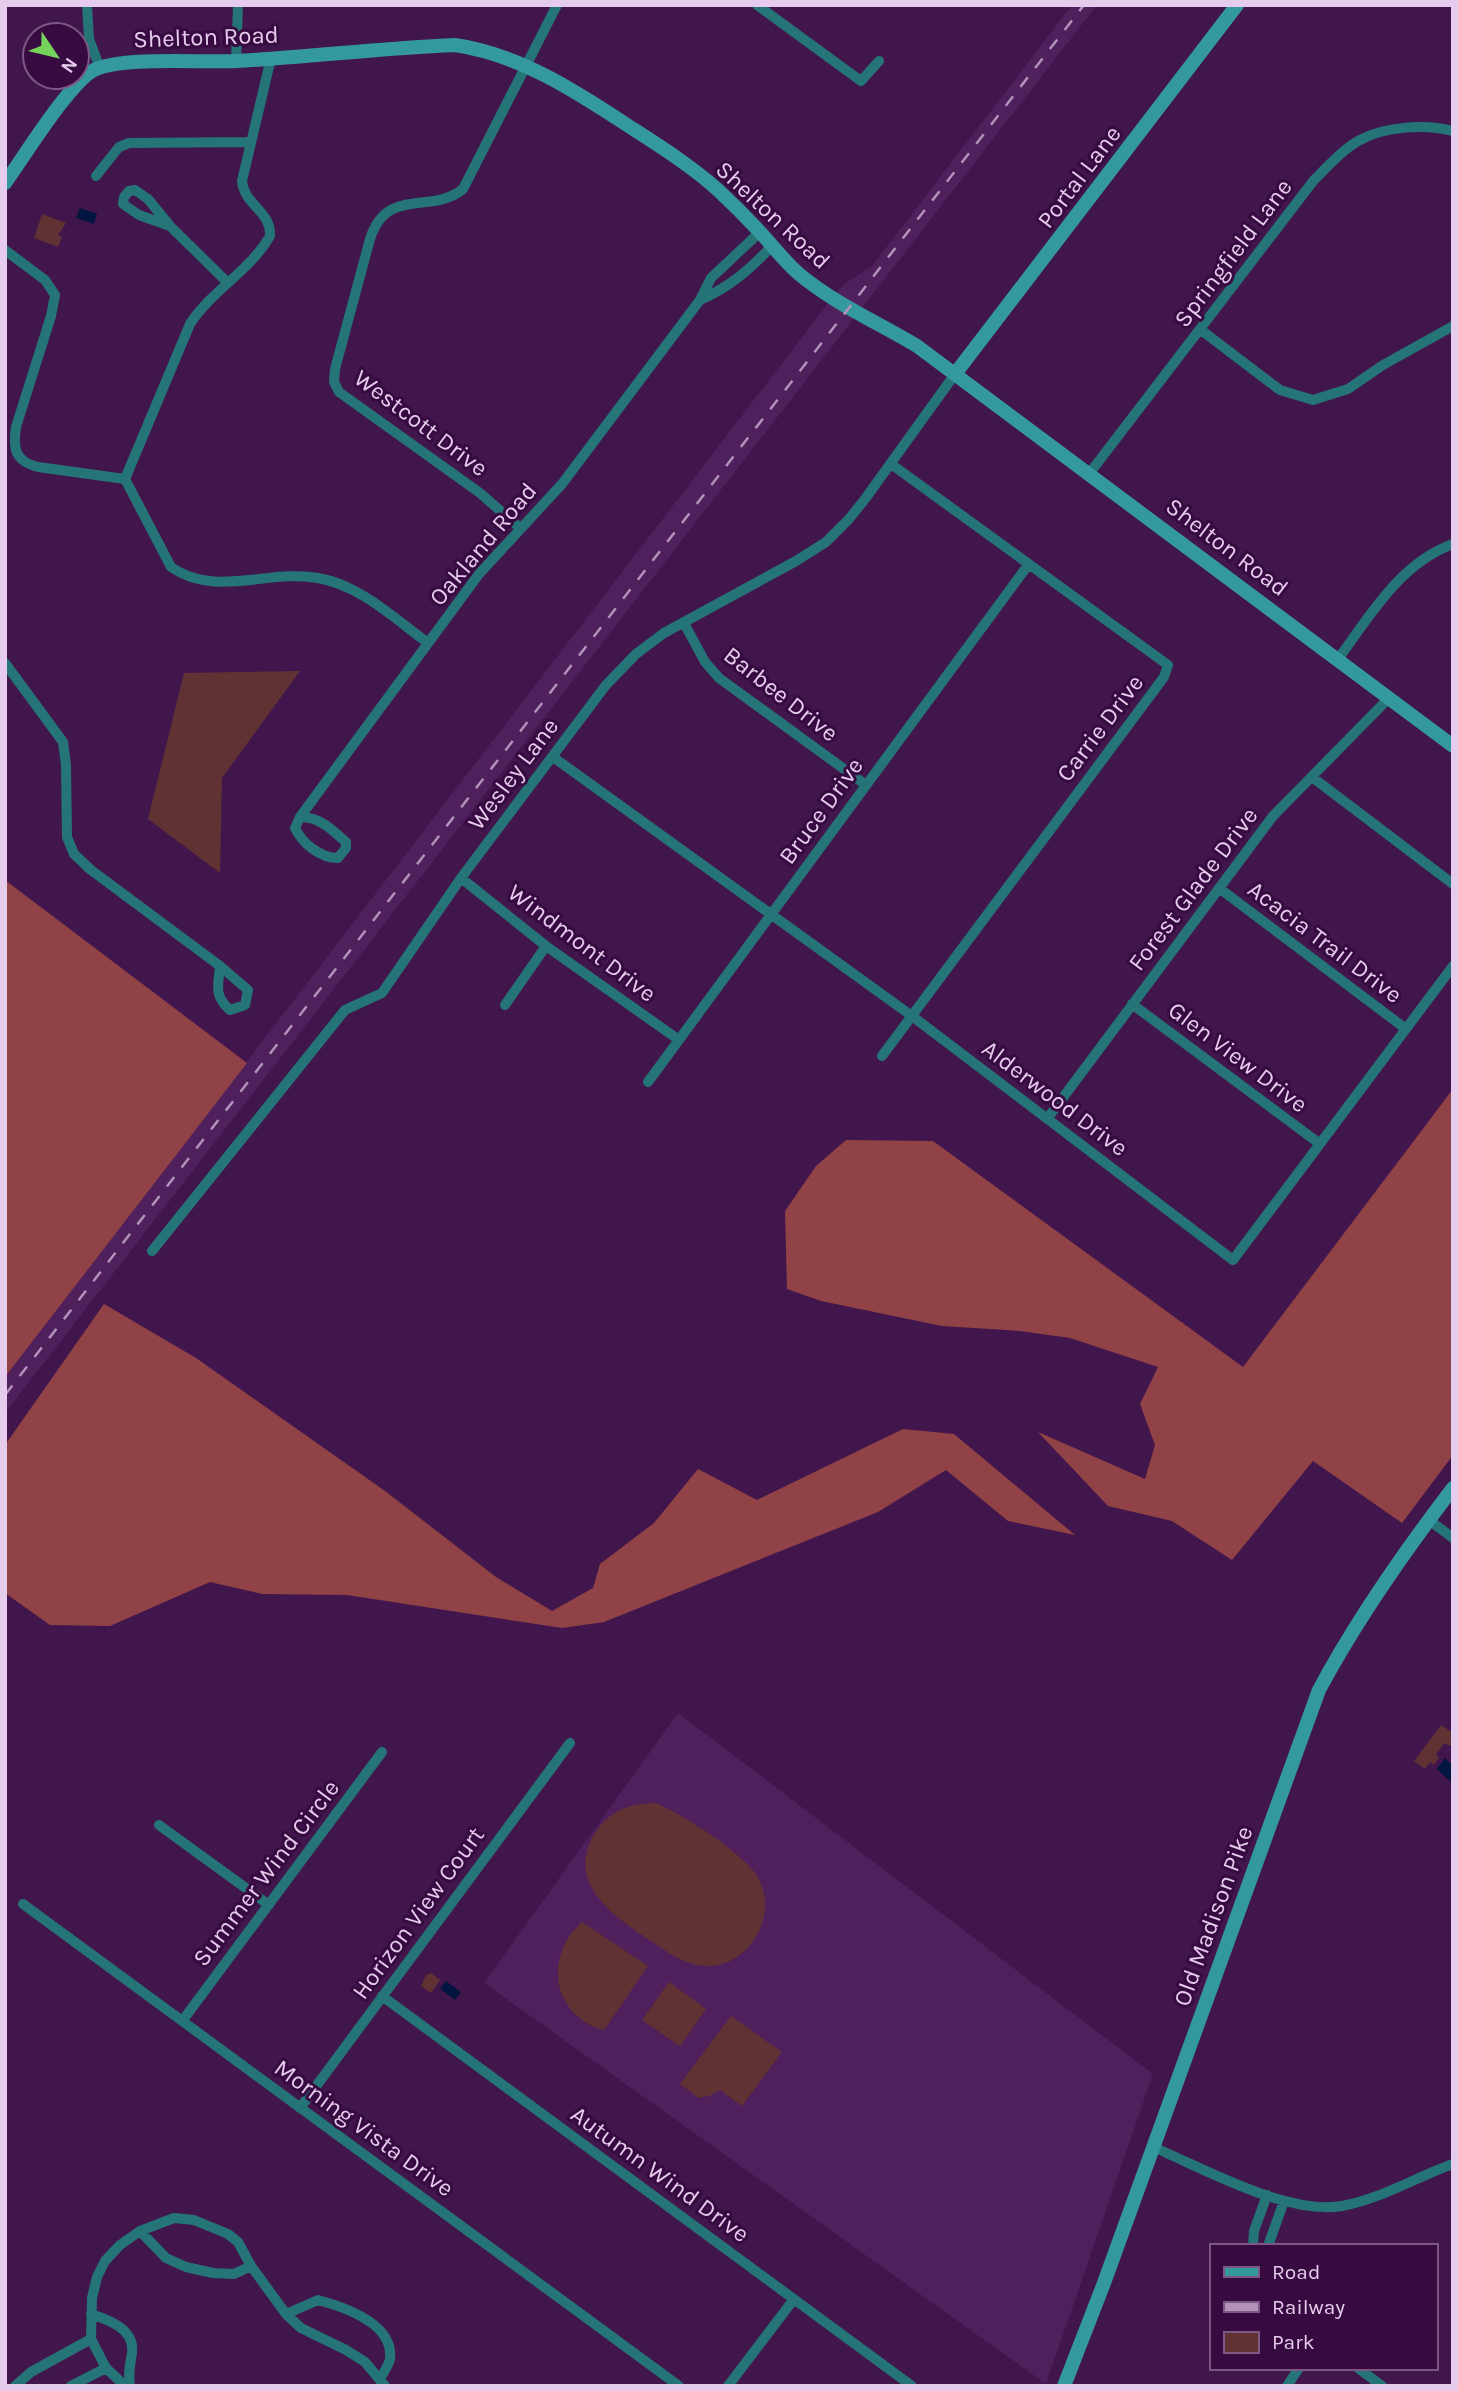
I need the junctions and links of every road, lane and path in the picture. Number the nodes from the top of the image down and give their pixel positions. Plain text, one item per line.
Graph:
1 (87, 5) edge
2 (238, 5) edge
3 (557, 5) edge
4 (757, 5) edge
5 (1237, 5) edge
6 (271, 58) junction
7 (236, 61) junction
8 (879, 61) dead end
9 (526, 66) junction
10 (100, 68) junction
11 (1453, 131) edge
12 (251, 142) junction
13 (96, 176) dead end
14 (5, 183) edge
15 (170, 226) junction
16 (760, 232) junction
17 (772, 246) junction
18 (5, 250) edge
19 (227, 282) junction
20 (700, 300) junction
21 (1453, 326) edge
22 (1201, 330) junction
23 (955, 374) junction
24 (891, 464) junction
25 (1089, 474) junction
26 (125, 479) junction
27 (520, 528) junction
28 (1453, 544) edge
29 (1028, 565) junction
30 (684, 623) junction
31 (428, 643) junction
32 (1338, 659) junction
33 (5, 663) edge
34 (1389, 698) junction
35 (1453, 747) edge
36 (554, 757) junction
37 (1311, 777) junction
38 (866, 785) junction
39 (300, 817) junction
40 (461, 878) junction
41 (1453, 884) edge
42 (1219, 888) junction
43 (771, 915) junction
44 (546, 946) junction
45 (220, 966) dead end
46 (1453, 966) edge
47 (505, 1004) dead end
48 (1132, 1004) junction
49 (912, 1016) junction
50 (1406, 1029) junction
51 (679, 1041) junction
52 (882, 1056) dead end
53 (648, 1082) dead end
54 (1047, 1119) junction
55 (1320, 1144) junction
56 (152, 1251) dead end
57 (1453, 1488) edge
58 (1447, 1506) edge
59 (1429, 1520) junction
60 (1453, 1538) edge
61 (570, 1743) dead end
62 (382, 1752) dead end
63 (159, 1825) dead end
64 (23, 1904) dead end
65 (269, 1905) junction
66 (383, 1996) junction
67 (183, 2020) junction
68 (300, 2108) junction
69 (1153, 2147) junction
70 (1453, 2164) edge
71 (1267, 2195) junction
72 (1284, 2201) junction
73 (140, 2231) junction
74 (1253, 2244) edge
75 (1269, 2244) edge
76 (251, 2266) junction
77 (794, 2299) junction
78 (91, 2314) junction
79 (286, 2314) junction
80 (91, 2339) junction
81 (106, 2368) junction
82 (1298, 2370) edge
83 (1361, 2370) edge
84 (383, 2382) edge
85 (19, 2384) edge
86 (71, 2386) edge
87 (127, 2386) edge
88 (679, 2386) edge
89 (728, 2386) edge
90 (912, 2386) edge
91 (1064, 2386) edge
92 (1287, 2386) edge
93 (1382, 2386) edge

1 - 10 street
2 - 7 street
3 - 9 street, Westcott Drive
4 - 8 street
5 - 23 street, Portal Lane
6 - 7 street, Shelton Road
6 - 9 street, Shelton Road
6 - 12 street
7 - 10 street, Shelton Road
9 - 16 street, Shelton Road
9 - 27 street, Westcott Drive
10 - 14 street, Shelton Road
11 - 22 street, Springfield Lane
12 - 13 street
12 - 19 street
15 - 15 street
15 - 19 street
16 - 17 street, Shelton Road
16 - 20 street, Oakland Road
17 - 20 street, Oakland Road
17 - 23 street, Shelton Road
18 - 26 street
19 - 26 street
20 - 27 street, Oakland Road
21 - 22 street
22 - 25 street, Springfield Lane
23 - 24 street, Wesley Lane
23 - 25 street, Shelton Road
24 - 29 street, Carrie Drive
24 - 30 street, Wesley Lane
25 - 32 street, Shelton Road
26 - 31 street
27 - 31 street, Oakland Road
28 - 32 street
29 - 38 street, Bruce Drive
29 - 49 street, Carrie Drive
30 - 36 street, Wesley Lane
30 - 38 street, Barbee Drive
31 - 39 street, Oakland Road
32 - 34 street, Shelton Road
33 - 45 street
34 - 35 street, Shelton Road
34 - 37 street, Forest Glade Drive
36 - 40 street, Wesley Lane
36 - 43 street, Alderwood Drive
37 - 41 street
37 - 42 street, Forest Glade Drive
38 - 43 street, Bruce Drive
39 - 39 street
40 - 44 street, Windmont Drive
40 - 56 street, Wesley Lane
42 - 48 street, Forest Glade Drive
42 - 50 street, Acacia Trail Drive
43 - 49 street, Alderwood Drive
43 - 51 street, Bruce Drive
44 - 47 street
44 - 51 street, Windmont Drive
46 - 50 street, Alderwood Drive
48 - 54 street, Forest Glade Drive
48 - 55 street, Glen View Drive
49 - 52 street, Carrie Drive
49 - 54 street, Alderwood Drive
50 - 55 street, Alderwood Drive
51 - 53 street, Bruce Drive
54 - 55 street, Alderwood Drive
57 - 58 street, Old Madison Pike
58 - 59 street, Old Madison Pike
59 - 60 street
59 - 69 street, Old Madison Pike
61 - 66 street, Horizon View Court
62 - 65 street, Summer Wind Circle
63 - 65 street
64 - 67 street, Morning Vista Drive
65 - 67 street, Summer Wind Circle
66 - 68 street, Horizon View Court
66 - 77 street, Autumn Wind Drive
67 - 68 street, Morning Vista Drive
68 - 88 street, Morning Vista Drive
69 - 71 street
69 - 91 street, Old Madison Pike
70 - 72 street
71 - 72 street
71 - 74 street
72 - 75 street
73 - 76 street
73 - 76 street
73 - 78 street
76 - 79 street
77 - 89 street
77 - 90 street, Autumn Wind Drive
78 - 80 street
78 - 87 street
79 - 84 street
79 - 84 street
80 - 81 street
80 - 85 street
81 - 86 street
81 - 87 street
82 - 92 street
83 - 93 street

